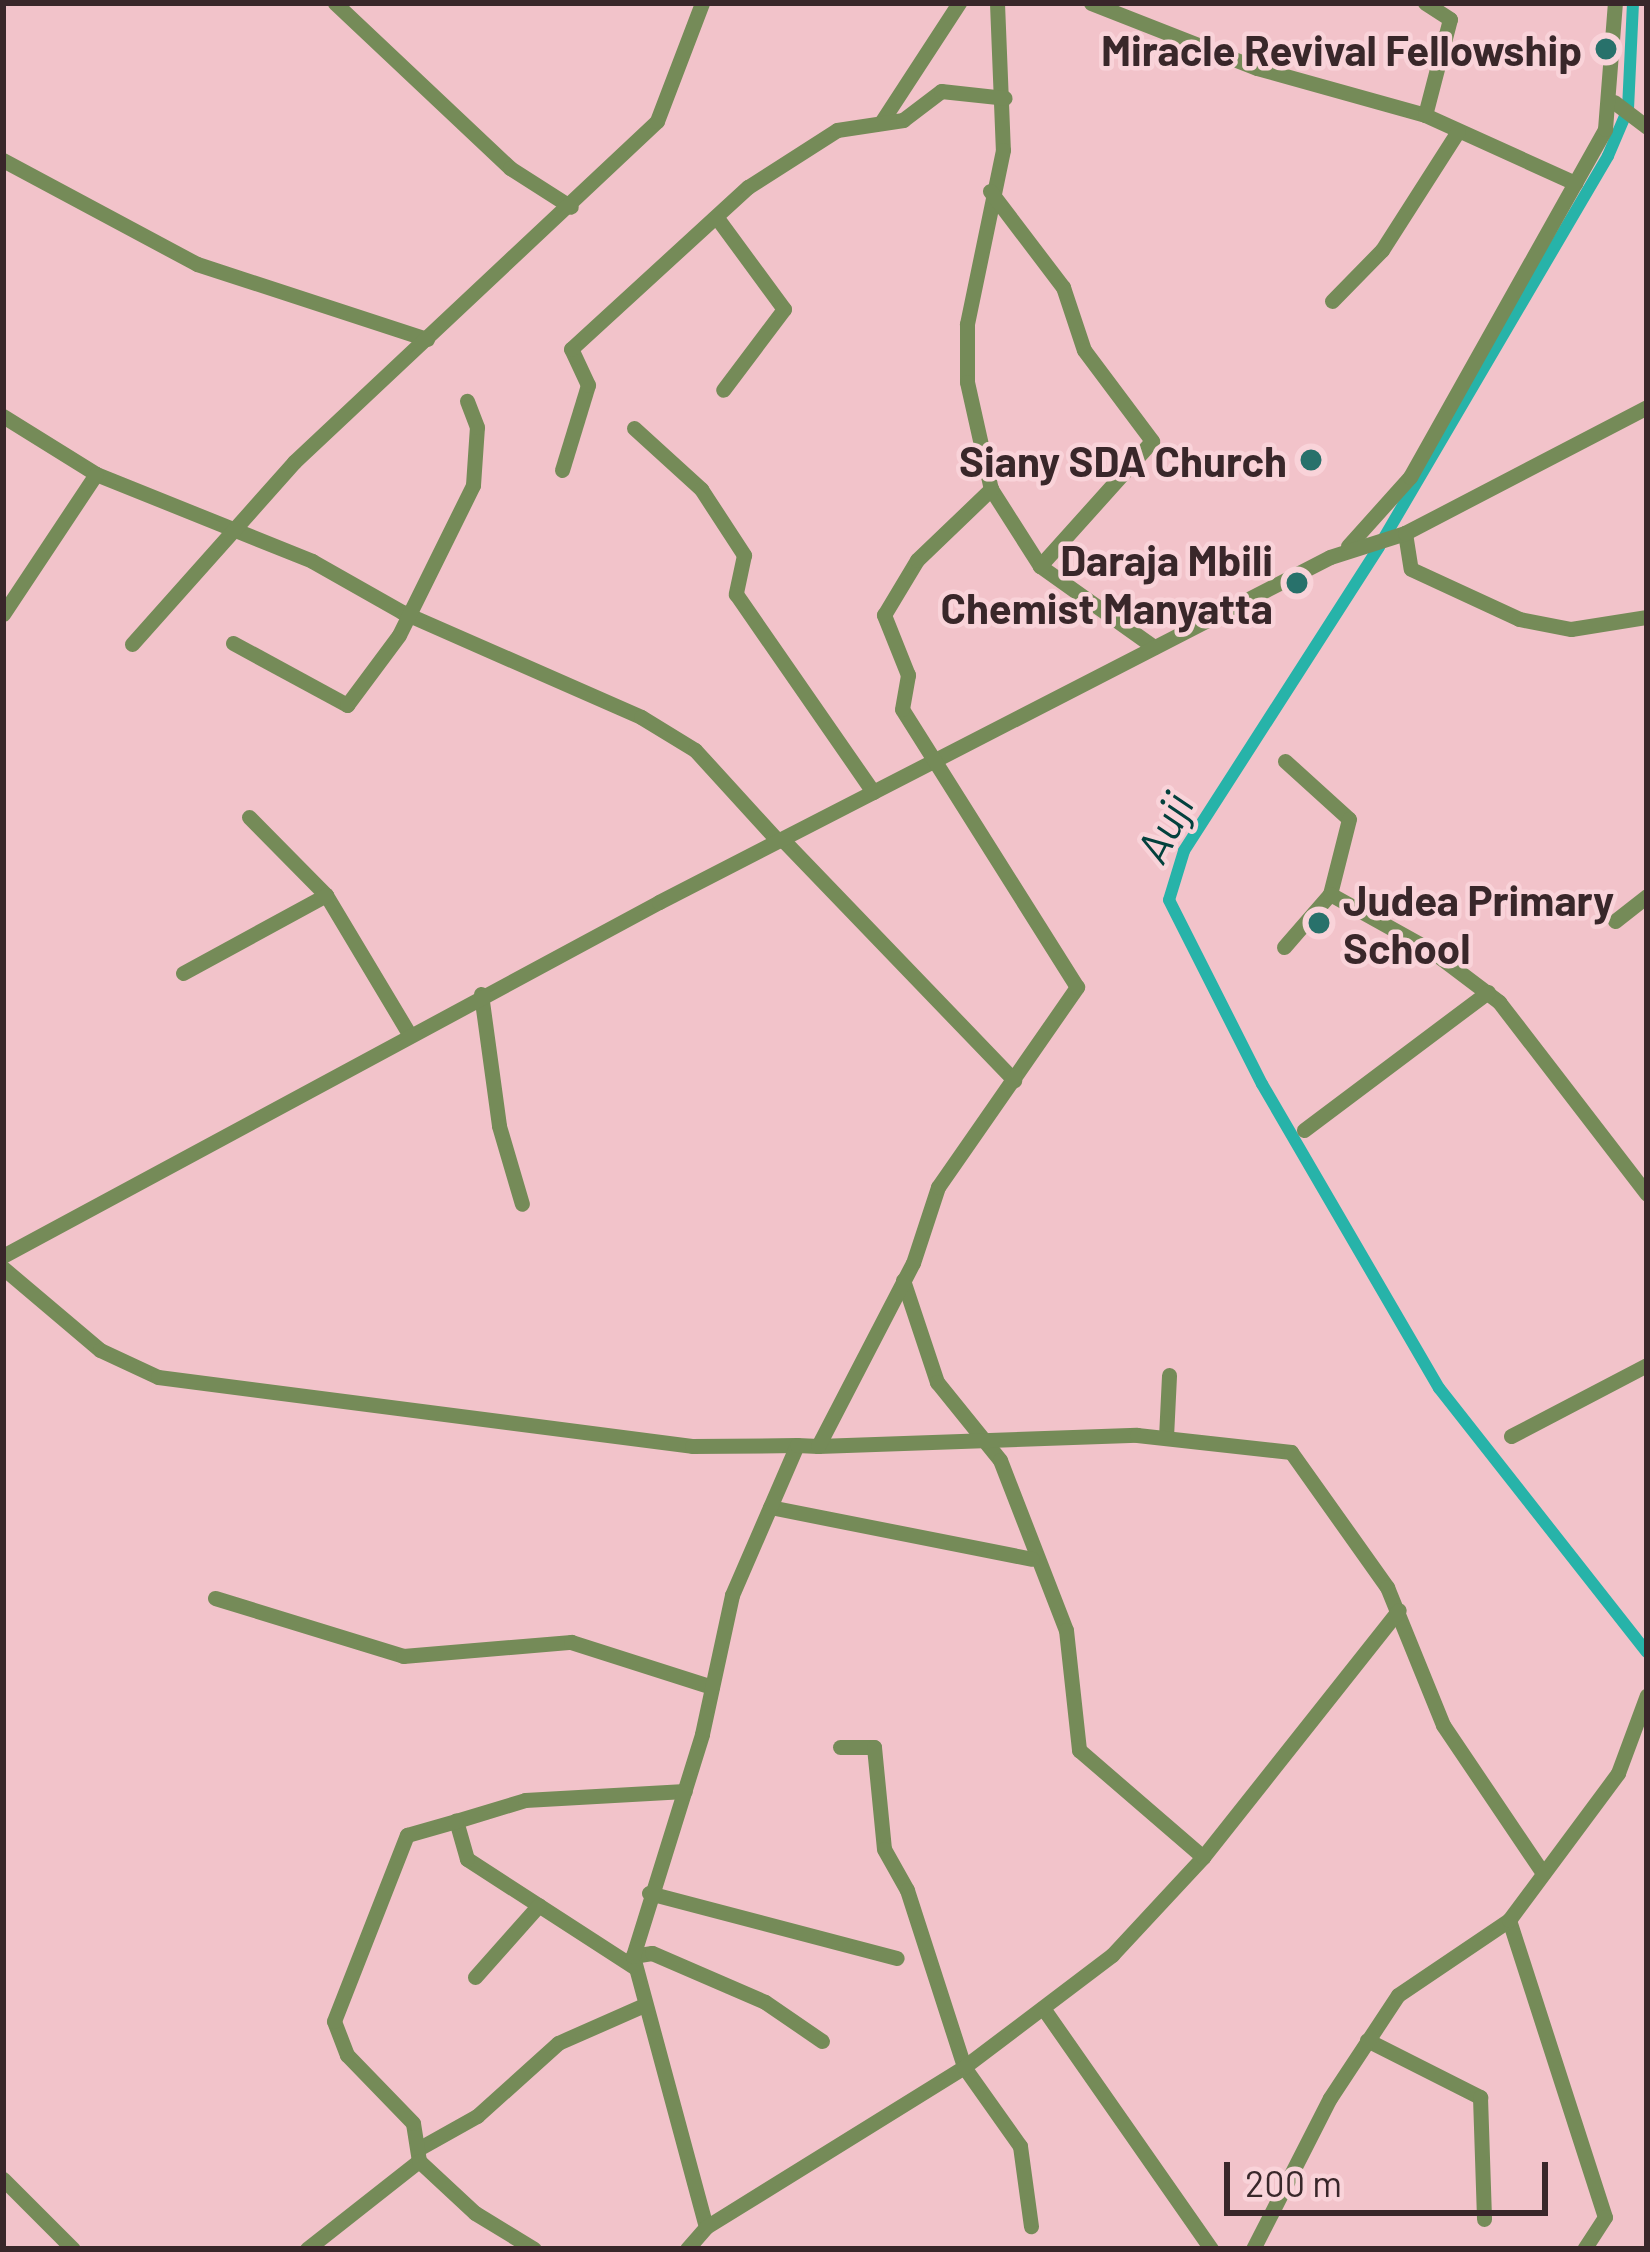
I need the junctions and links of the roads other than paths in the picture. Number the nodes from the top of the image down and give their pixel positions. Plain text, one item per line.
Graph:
1 (335, 3) edge
2 (702, 3) edge
3 (958, 3) edge
4 (997, 3) edge
5 (1090, 3) edge
6 (1425, 3) edge
7 (1615, 3) edge
8 (1005, 98) junction
9 (1622, 107) junction
10 (1425, 115) junction
11 (882, 121) junction
12 (1647, 127) edge
13 (1458, 131) junction
14 (3, 160) edge
15 (1575, 183) junction
16 (991, 191) junction
17 (571, 207) junction
18 (720, 222) junction
19 (1332, 301) dead end
20 (427, 339) junction
21 (723, 390) dead end
22 (467, 401) dead end
23 (1647, 407) edge
24 (3, 416) edge
25 (634, 428) dead end
26 (562, 470) dead end
27 (96, 474) junction
28 (991, 489) junction
29 (232, 528) junction
30 (1402, 534) junction
31 (1342, 553) junction
32 (1040, 566) junction
33 (402, 612) junction
34 (3, 614) edge
35 (1647, 617) edge
36 (233, 643) dead end
37 (132, 644) dead end
38 (1154, 647) junction
39 (934, 760) junction
40 (1285, 761) dead end
41 (873, 792) junction
42 (249, 817) dead end
43 (780, 840) junction
44 (1330, 894) junction
45 (326, 895) junction
46 (1647, 896) edge
47 (1615, 920) dead end
48 (1284, 947) dead end
49 (183, 973) dead end
50 (1488, 992) junction
51 (481, 994) junction
52 (408, 1032) junction
53 (1014, 1080) junction
54 (1304, 1130) dead end
55 (1647, 1194) edge
56 (522, 1204) dead end
57 (3, 1256) edge
58 (3, 1268) edge
59 (903, 1280) junction
60 (1647, 1365) edge
61 (1169, 1375) dead end
62 (972, 1436) junction
63 (1511, 1436) dead end
64 (1166, 1437) junction
65 (797, 1445) junction
66 (818, 1447) junction
67 (770, 1507) junction
68 (1032, 1558) junction
69 (215, 1598) dead end
70 (1399, 1610) junction
71 (712, 1688) junction
72 (1647, 1695) edge
73 (1642, 1736) edge
74 (840, 1747) dead end
75 (686, 1791) junction
76 (456, 1821) junction
77 (1203, 1857) junction
78 (1543, 1874) junction
79 (649, 1893) junction
80 (539, 1905) junction
81 (1509, 1920) junction
82 (897, 1958) dead end
83 (633, 1962) junction
84 (475, 1977) dead end
85 (642, 2006) junction
86 (1043, 2008) junction
87 (1366, 2040) junction
88 (822, 2041) dead end
89 (964, 2067) junction
90 (418, 2156) junction
91 (3, 2179) edge
92 (1484, 2219) dead end
93 (1031, 2226) dead end
94 (706, 2227) junction
95 (73, 2249) edge
96 (307, 2249) edge
97 (534, 2249) edge
98 (687, 2249) edge
99 (1211, 2249) edge
100 (1252, 2249) edge
101 (1584, 2249) edge

1 - 17 street
2 - 17 street
3 - 11 street
4 - 8 street
5 - 10 street
6 - 10 street
7 - 9 street
8 - 11 street
8 - 16 street
9 - 12 street
9 - 15 street
10 - 13 street
11 - 18 street
13 - 15 street
13 - 19 street
14 - 20 street
15 - 31 street
16 - 28 street
16 - 32 street
17 - 20 street
18 - 21 street
18 - 26 street
20 - 29 street
22 - 33 street
23 - 30 street
24 - 27 street
25 - 41 street
27 - 29 street
27 - 34 street
28 - 32 street
28 - 39 street
29 - 33 street
29 - 37 street
30 - 31 street
30 - 35 street
31 - 38 street
32 - 38 street
33 - 36 street
33 - 43 street
38 - 39 street
39 - 41 street
39 - 53 street
40 - 44 street
41 - 43 street
42 - 45 street
43 - 51 street
43 - 53 street
44 - 48 street
44 - 50 street
45 - 49 street
45 - 52 street
46 - 47 street
50 - 54 street
50 - 55 street
51 - 52 street
51 - 56 street
52 - 57 street
53 - 59 street
58 - 65 street
59 - 62 street
59 - 66 street
60 - 63 street
61 - 64 street
62 - 64 street
62 - 66 street
62 - 68 street
64 - 70 street
65 - 66 street
65 - 67 street
67 - 68 street
67 - 71 street
68 - 77 street
69 - 71 street
70 - 77 street
70 - 78 street
71 - 75 street
72 - 73 street
73 - 78 street
74 - 89 street
75 - 76 street
75 - 79 street
76 - 80 street
76 - 90 street
77 - 86 street
78 - 81 street
79 - 82 street
79 - 83 street
80 - 83 street
80 - 84 street
81 - 87 street
81 - 101 street
83 - 85 street
83 - 88 street
85 - 90 street
85 - 94 street
86 - 89 street
86 - 99 street
87 - 92 street
87 - 100 street
89 - 93 street
89 - 94 street
90 - 96 street
90 - 97 street
91 - 95 street
94 - 98 street

